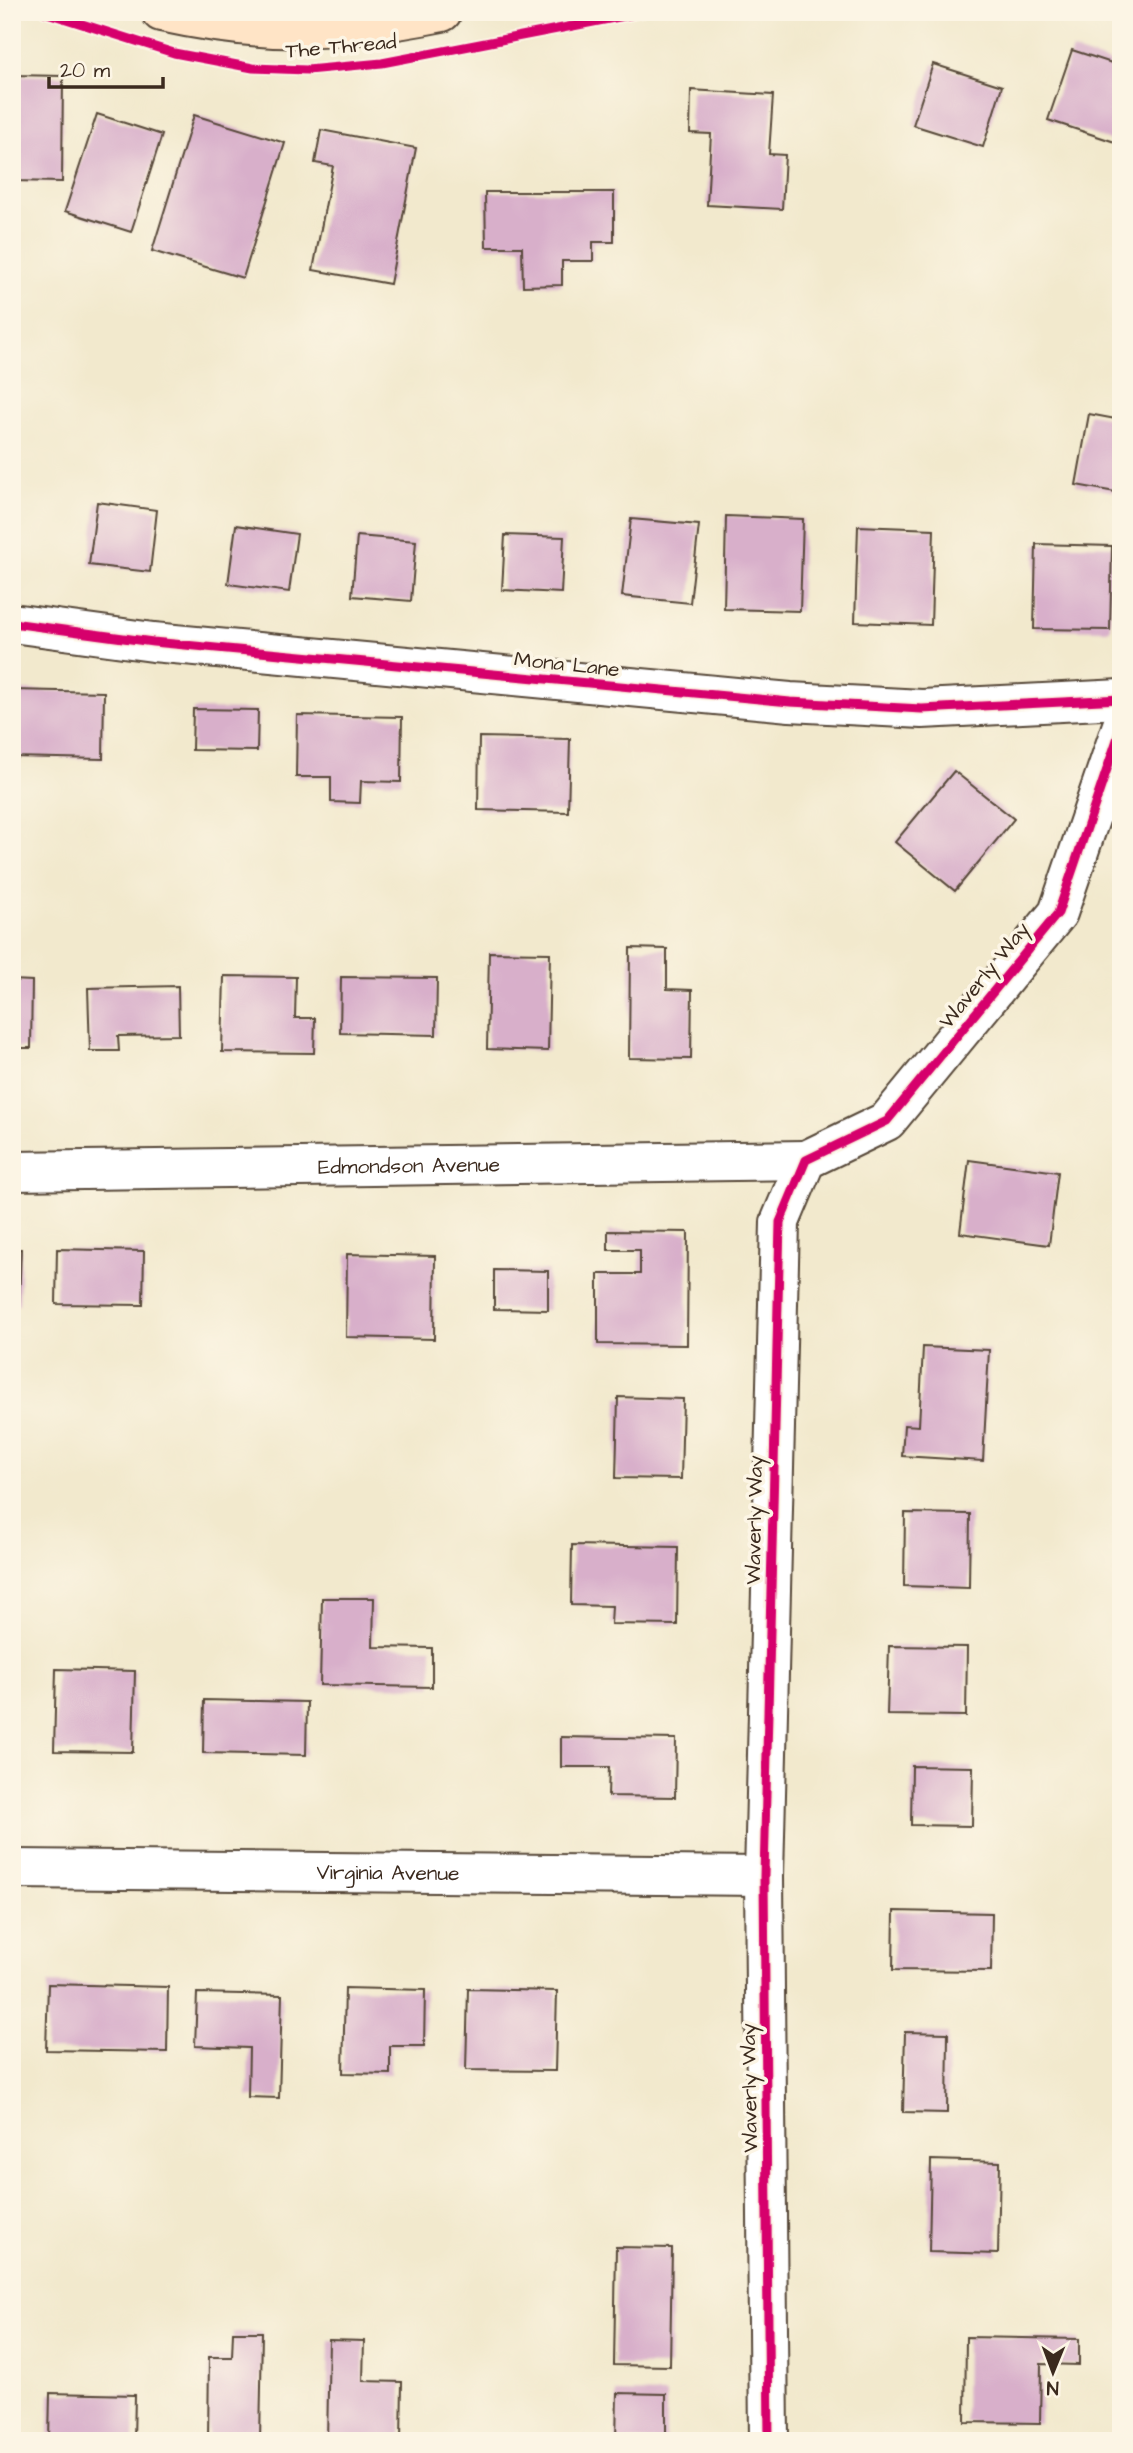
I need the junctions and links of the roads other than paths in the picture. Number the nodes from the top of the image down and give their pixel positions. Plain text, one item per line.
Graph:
1 (161, 12) edge
2 (442, 12) edge
3 (12, 623) edge
4 (1121, 699) edge
5 (1121, 728) edge
6 (806, 1160) junction
7 (12, 1171) edge
8 (12, 1869) edge
9 (764, 1876) junction
10 (769, 2441) edge

1 - 2 main road
3 - 4 street, Mona Lane
5 - 6 street, Waverly Way
6 - 7 street, Edmondson Avenue
6 - 9 street, Waverly Way
8 - 9 street, Virginia Avenue
9 - 10 street, Waverly Way

